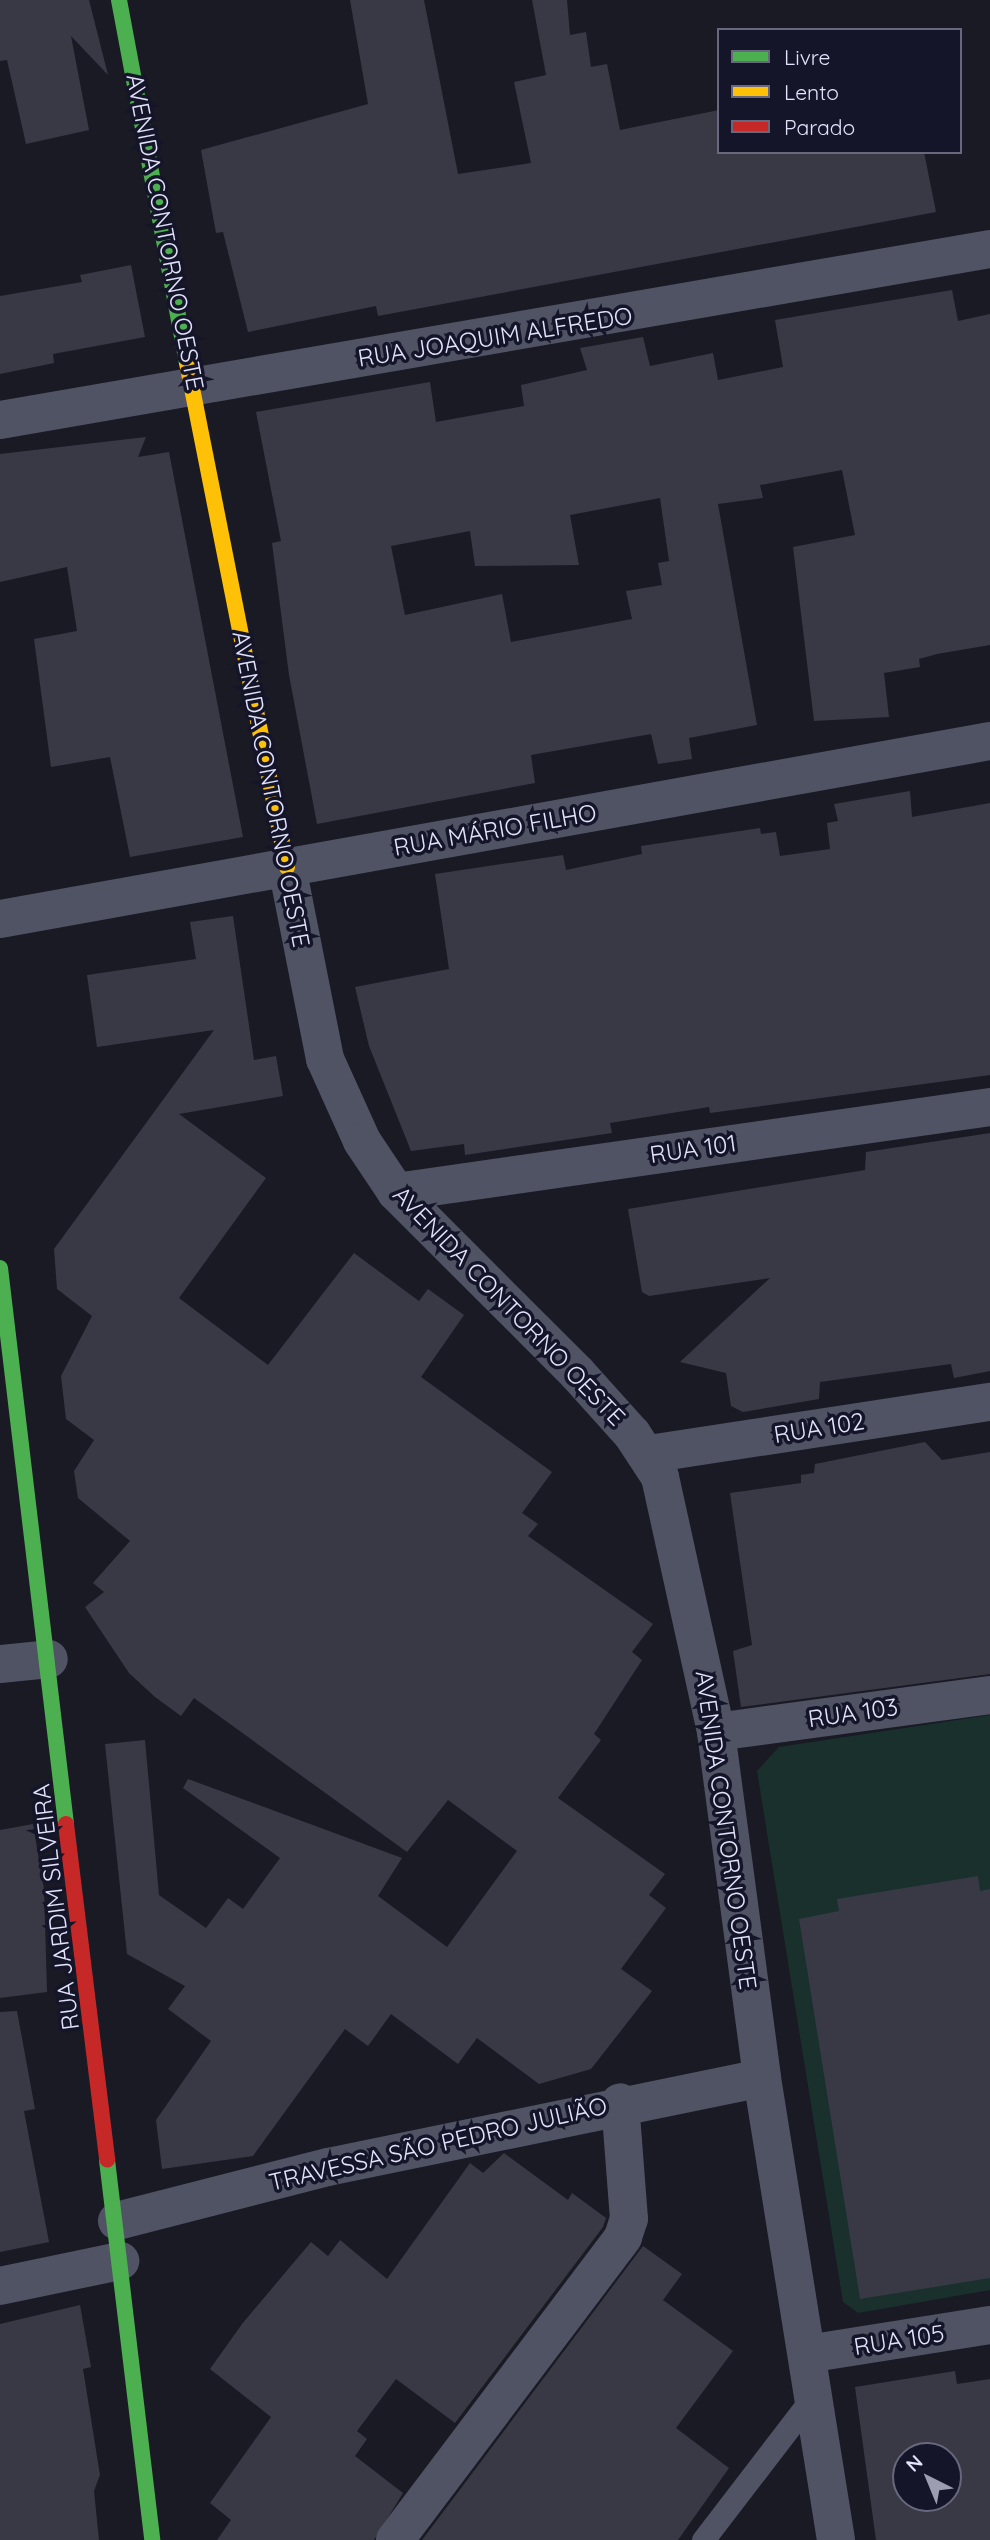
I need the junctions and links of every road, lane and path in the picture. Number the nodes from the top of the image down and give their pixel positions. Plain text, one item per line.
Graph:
1 (119, 0) edge
2 (990, 249) edge
3 (195, 387) junction
4 (0, 421) edge
5 (990, 741) edge
6 (288, 867) junction
7 (0, 919) edge
8 (990, 1107) edge
9 (396, 1192) junction
10 (0, 1268) edge
11 (990, 1402) edge
12 (649, 1454) junction
13 (48, 1659) junction
14 (0, 1664) edge
15 (990, 1695) edge
16 (716, 1731) junction
17 (762, 2078) junction
18 (620, 2102) junction
19 (117, 2221) junction
20 (120, 2262) junction
21 (0, 2286) edge
22 (990, 2325) edge
23 (807, 2354) junction
24 (811, 2399) junction
25 (152, 2540) edge
26 (395, 2540) edge
27 (703, 2540) edge
28 (836, 2540) edge

1 - 3 street, AVENIDA CONTORNO OESTE
2 - 3 street, RUA JOAQUIM ALFREDO
3 - 4 street, RUA JOAQUIM ALFREDO
3 - 6 street, AVENIDA CONTORNO OESTE
5 - 6 street, RUA MÁRIO FILHO
6 - 7 street, RUA MÁRIO FILHO
6 - 9 street, AVENIDA CONTORNO OESTE
8 - 9 street, RUA 101
9 - 12 street, AVENIDA CONTORNO OESTE
10 - 13 street, RUA JARDIM SILVEIRA
11 - 12 street, RUA 102
12 - 16 street, AVENIDA CONTORNO OESTE
13 - 14 street
13 - 19 street, RUA JARDIM SILVEIRA
15 - 16 street, RUA 103
16 - 17 street, AVENIDA CONTORNO OESTE
17 - 18 street, TRAVESSA SÃO PEDRO JULIÃO
17 - 23 street, AVENIDA CONTORNO OESTE
18 - 19 street, TRAVESSA SÃO PEDRO JULIÃO
18 - 26 street
19 - 20 street, RUA JARDIM SILVEIRA
20 - 21 street
20 - 25 street, RUA JARDIM SILVEIRA
22 - 23 street, RUA 105
23 - 24 street, AVENIDA CONTORNO OESTE
24 - 27 lane
24 - 28 street, AVENIDA CONTORNO OESTE

